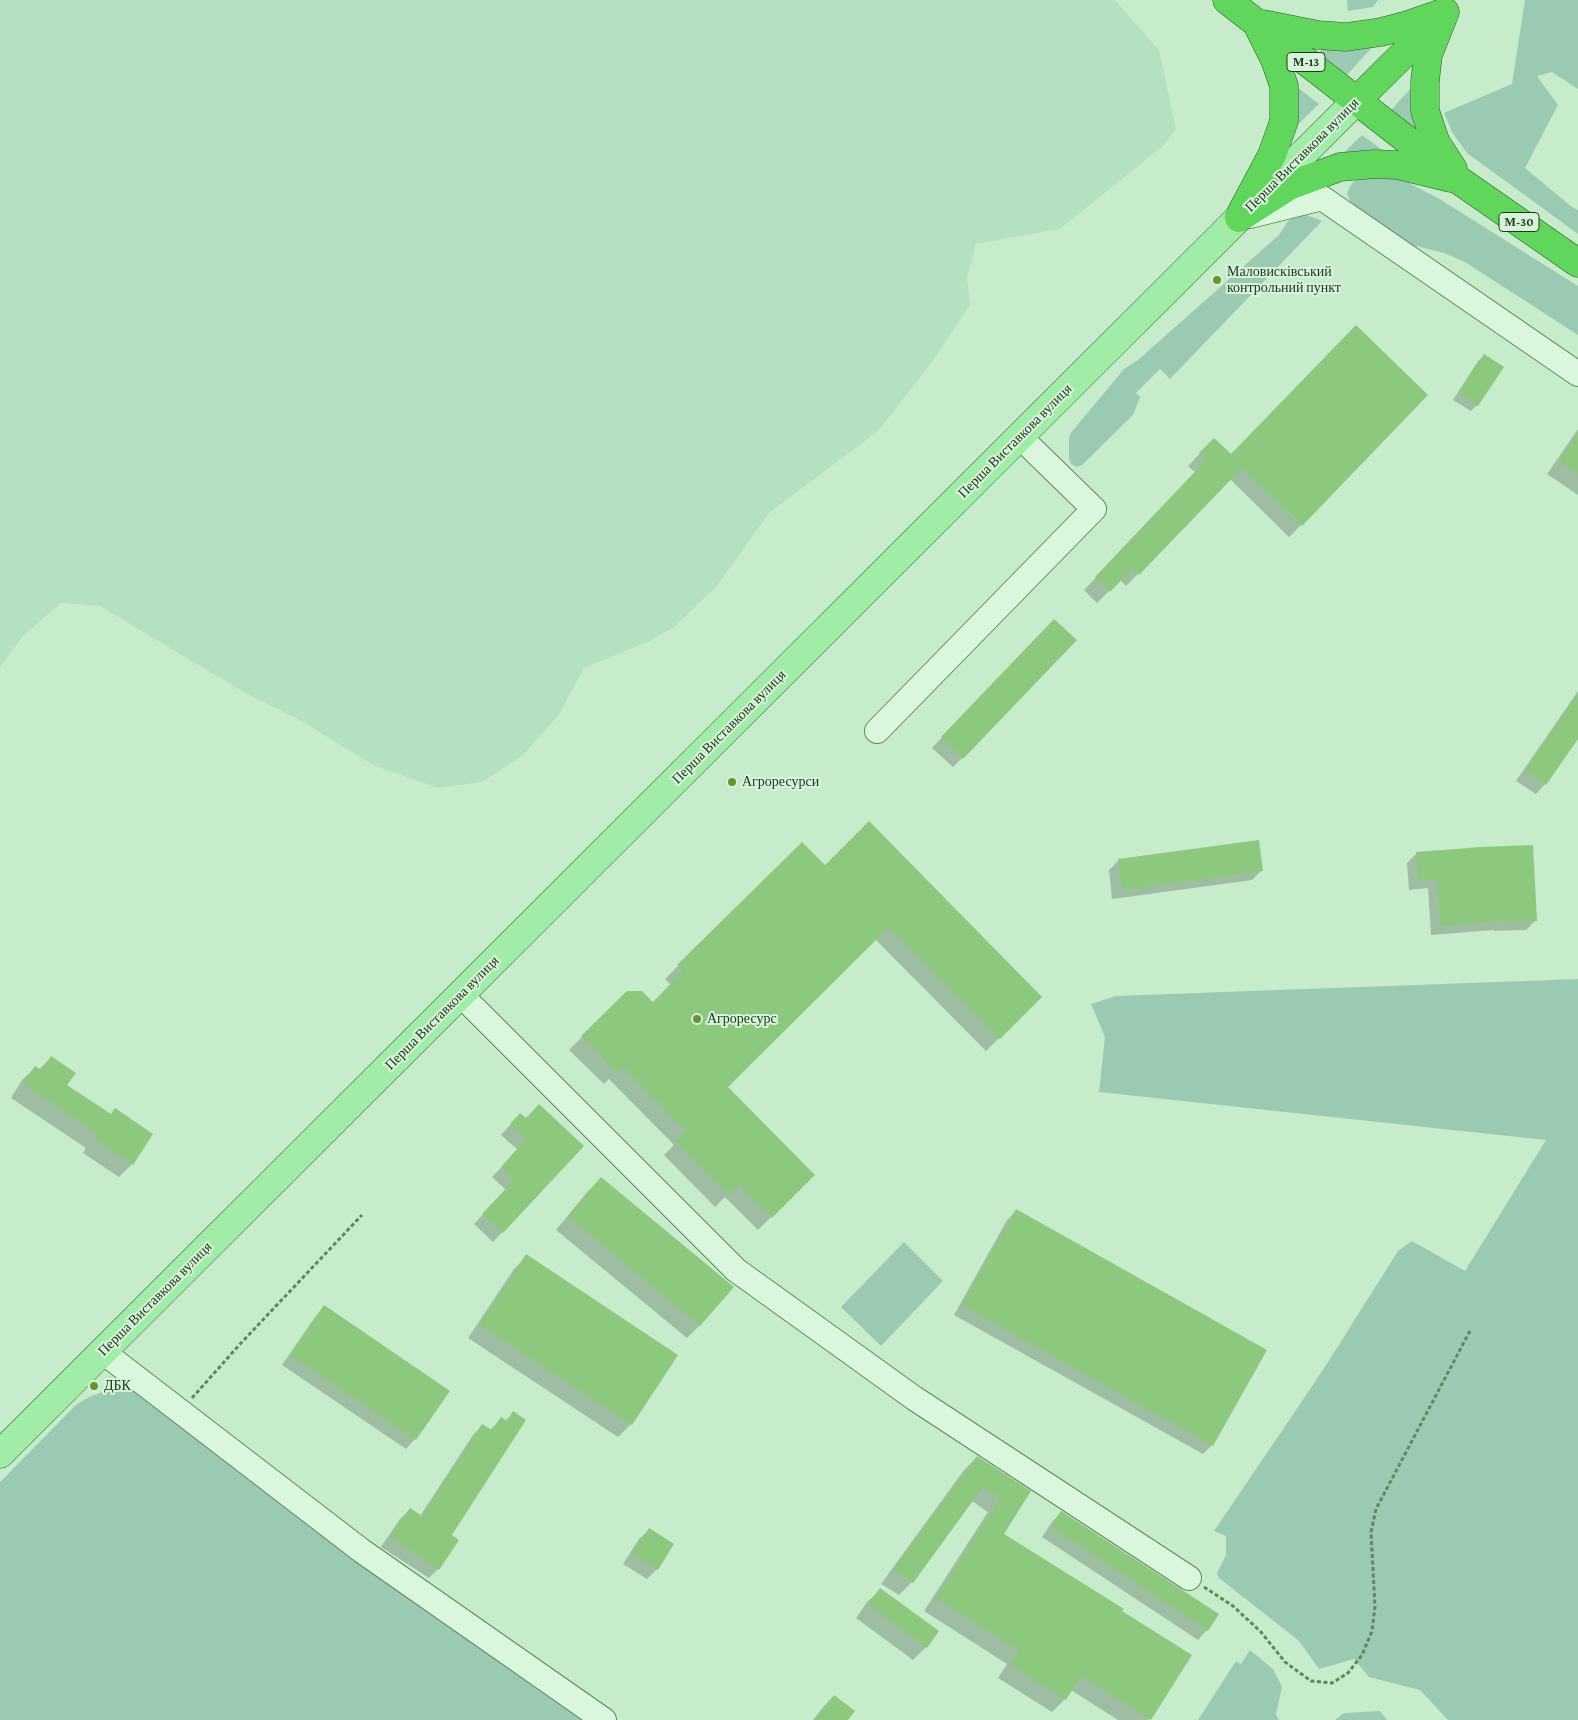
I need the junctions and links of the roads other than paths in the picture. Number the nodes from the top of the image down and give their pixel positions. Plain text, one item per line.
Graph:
1 (1227, 0) edge
2 (1451, 6) edge
3 (1256, 23) junction
4 (1356, 101) junction
5 (1460, 181) junction
6 (1239, 218) junction
7 (1578, 263) edge
8 (1578, 374) edge
9 (1019, 436) junction
10 (877, 731) dead end
11 (461, 995) junction
12 (103, 1352) junction
13 (0, 1454) edge
14 (1188, 1578) road end
15 (604, 1720) edge

1 - 3 highway, М-13
2 - 3 highway
2 - 4 highway, Перша Виставкова вулиця
2 - 5 highway
3 - 4 highway, М-13
3 - 6 highway
4 - 5 highway, М-30
4 - 6 main road, Перша Виставкова вулиця
5 - 6 highway
5 - 7 highway, М-30
6 - 8 street
6 - 9 main road, Перша Виставкова вулиця
9 - 10 street
9 - 11 main road, Перша Виставкова вулиця
11 - 12 main road, Перша Виставкова вулиця
11 - 14 street
12 - 13 main road, Перша Виставкова вулиця
12 - 15 street

